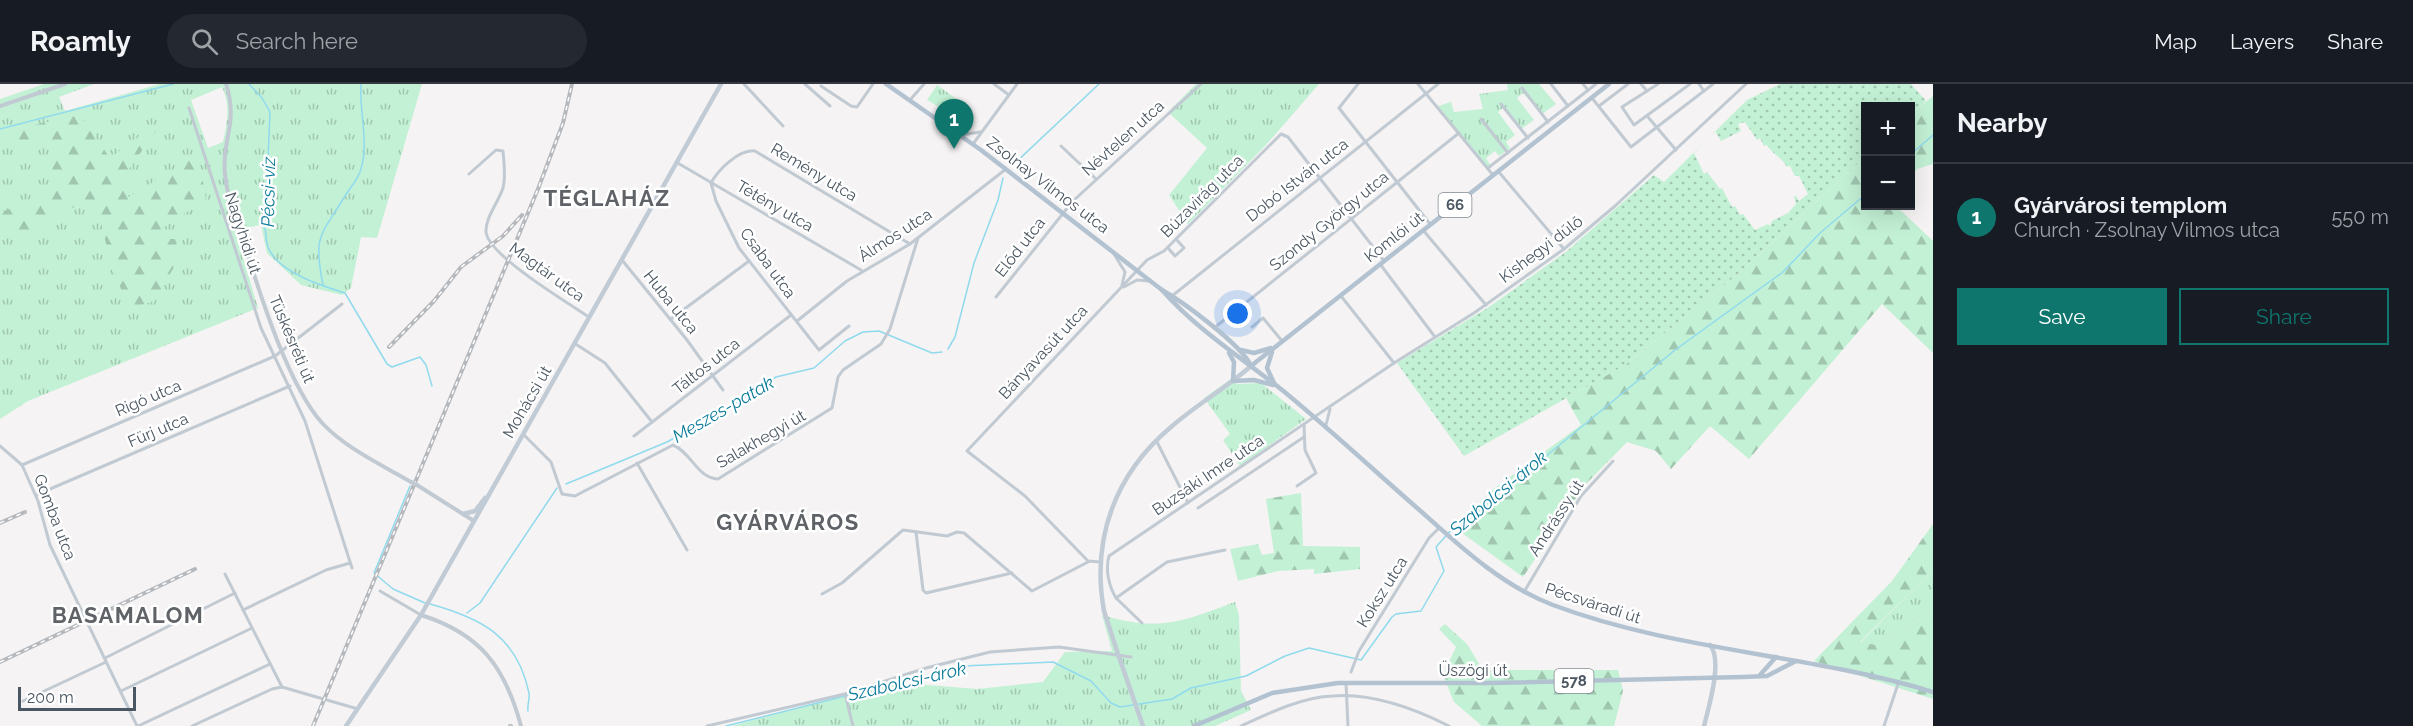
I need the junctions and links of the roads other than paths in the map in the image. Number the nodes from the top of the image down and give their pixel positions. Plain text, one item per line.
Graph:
1 (65, 84) edge
2 (226, 84) edge
3 (721, 84) edge
4 (744, 84) edge
5 (805, 84) edge
6 (873, 84) edge
7 (886, 84) edge
8 (924, 84) edge
9 (994, 84) edge
10 (1017, 84) edge
11 (1201, 84) edge
12 (1358, 84) edge
13 (1418, 84) edge
14 (1438, 84) edge
15 (1551, 84) edge
16 (1583, 84) edge
17 (1596, 84) edge
18 (1609, 84) edge
19 (1628, 84) edge
20 (1641, 84) edge
21 (1658, 84) edge
22 (1690, 84) edge
23 (1699, 84) edge
24 (1713, 84) edge
25 (1746, 84) edge
26 (821, 86) dead end
27 (1522, 88) dead end
28 (1588, 90) junction
29 (1704, 91) junction
30 (1427, 92) junction
31 (1647, 92) junction
32 (1009, 95) junction
33 (1592, 98) junction
34 (910, 100) junction
35 (1501, 104) dead end
36 (0, 106) edge
37 (830, 106) dead end
38 (1568, 106) junction
39 (1599, 106) junction
40 (189, 108) dead end
41 (1648, 117) junction
42 (1480, 119) dead end
43 (1548, 122) junction
44 (783, 126) dead end
45 (1657, 128) junction
46 (984, 129) junction
47 (1459, 133) junction
48 (960, 135) junction
49 (1528, 138) junction
50 (1366, 141) junction
51 (973, 144) junction
52 (1061, 146) dead end
53 (1676, 150) junction
54 (1508, 153) junction
55 (676, 162) junction
56 (1488, 168) junction
57 (1006, 169) junction
58 (1496, 173) junction
59 (469, 174) dead end
60 (1320, 178) junction
61 (1096, 179) junction
62 (1397, 182) junction
63 (711, 183) junction
64 (1064, 212) junction
65 (1350, 219) junction
66 (1430, 224) junction
67 (1423, 230) junction
68 (918, 238) junction
69 (1176, 239) junction
70 (910, 244) junction
71 (1167, 248) junction
72 (1564, 249) junction
73 (1113, 250) junction
74 (622, 260) junction
75 (749, 261) junction
76 (1382, 262) junction
77 (1138, 270) junction
78 (862, 271) junction
79 (1150, 281) junction
80 (1120, 289) junction
81 (1162, 290) junction
82 (1340, 295) junction
83 (1172, 296) junction
84 (996, 297) dead end
85 (342, 304) dead end
86 (1486, 305) junction
87 (791, 315) junction
88 (589, 317) junction
89 (670, 319) junction
90 (797, 321) junction
91 (849, 326) dead end
92 (1252, 327) dead end
93 (1214, 329) junction
94 (1435, 337) junction
95 (1282, 341) junction
96 (574, 343) junction
97 (1235, 346) junction
98 (1276, 346) junction
99 (282, 350) junction
100 (1228, 351) junction
101 (275, 356) junction
102 (1394, 363) junction
103 (1251, 366) junction
104 (712, 376) junction
105 (1233, 381) junction
106 (1275, 385) junction
107 (290, 386) junction
108 (723, 390) dead end
109 (1330, 407) junction
110 (1314, 418) junction
111 (652, 423) junction
112 (1304, 425) junction
113 (1326, 428) junction
114 (523, 434) junction
115 (634, 436) dead end
116 (1304, 438) junction
117 (1156, 440) junction
118 (0, 446) edge
119 (1613, 461) dead end
120 (637, 463) junction
121 (22, 465) junction
122 (1297, 486) dead end
123 (36, 495) junction
124 (487, 497) junction
125 (1188, 503) junction
126 (1198, 508) dead end
127 (463, 514) junction
128 (474, 521) junction
129 (1439, 528) junction
130 (916, 532) junction
131 (687, 550) dead end
132 (1225, 550) dead end
133 (1088, 561) junction
134 (1100, 562) junction
135 (350, 563) junction
136 (352, 568) dead end
137 (225, 573) dead end
138 (1011, 573) junction
139 (380, 591) dead end
140 (1524, 592) junction
141 (235, 593) junction
142 (822, 594) dead end
143 (1116, 598) junction
144 (243, 610) junction
145 (421, 615) junction
146 (1142, 623) dead end
147 (252, 628) junction
148 (1710, 645) junction
149 (1131, 657) dead end
150 (1776, 657) junction
151 (105, 660) junction
152 (1796, 661) junction
153 (270, 664) junction
154 (1351, 672) dead end
155 (1773, 673) junction
156 (1760, 675) junction
157 (1714, 678) junction
158 (1899, 682) junction
159 (1346, 683) junction
160 (282, 687) junction
161 (120, 691) junction
162 (1933, 692) edge
163 (1346, 695) junction
164 (846, 696) junction
165 (23, 701) dead end
166 (358, 709) junction
167 (138, 726) edge
168 (192, 726) edge
169 (346, 726) edge
170 (521, 726) edge
171 (707, 726) edge
172 (853, 726) edge
173 (1143, 726) edge
174 (1194, 726) edge
175 (1241, 726) edge
176 (1348, 726) edge
177 (1449, 726) edge
178 (1704, 726) edge
179 (1884, 726) edge

1 - 36 street
2 - 99 street, Tüskésréti út
3 - 55 main road, Mohácsi út
4 - 44 street
5 - 37 street
6 - 26 street
7 - 34 main road, Zsolnay Vilmos utca
8 - 34 street
9 - 32 street
10 - 32 street
11 - 61 street, Névtelen utca
12 - 50 street
13 - 30 street
14 - 30 street, Dobó István utca
15 - 38 street
16 - 28 street
17 - 28 street
18 - 33 main road, Komlói út / 66
19 - 39 street
20 - 31 street
21 - 31 street
22 - 41 street
23 - 29 street
24 - 29 street
25 - 53 street, Kishegyi dűlő
27 - 43 street
28 - 38 street
29 - 45 street
30 - 47 street
30 - 50 street, Dobó István utca
31 - 41 street
32 - 46 street
33 - 39 street
33 - 58 main road, Komlói út / 66
34 - 48 main road, Zsolnay Vilmos utca
35 - 49 street
38 - 43 street
39 - 45 street
40 - 101 street, Nagyhidi út
41 - 45 street
42 - 54 street
43 - 49 street
45 - 53 street
46 - 48 street
46 - 51 street
47 - 56 street
47 - 62 street, Szondy György utca
48 - 51 main road, Zsolnay Vilmos utca
49 - 54 street
50 - 60 street, Dobó István utca
50 - 62 street
51 - 57 main road, Zsolnay Vilmos utca
52 - 61 street
53 - 72 street, Kishegyi dűlő
54 - 56 street
55 - 63 street, Tétény utca
55 - 74 main road, Mohácsi út
56 - 58 street
57 - 64 main road, Zsolnay Vilmos utca
57 - 68 street, Álmos utca
58 - 66 main road, Komlói út / 66
58 - 72 street
59 - 88 street, Magtár utca
60 - 65 street
60 - 69 street, Búzavirág utca
60 - 83 street, Dobó István utca
61 - 64 street, Névtelen utca
62 - 65 street, Szondy György utca
62 - 66 street
63 - 70 street, Remény utca
63 - 75 street, Csaba utca
63 - 78 street, Tétény utca
64 - 73 main road, Zsolnay Vilmos utca
64 - 84 street, Előd utca
65 - 76 street
65 - 93 street, Szondy György utca
66 - 67 main road, Komlói út / 66
67 - 76 main road, Komlói út / 66
67 - 86 street
68 - 70 street, Álmos utca
68 - 120 street, Salakhegyi út
69 - 71 street, Búzavirág utca
69 - 71 street
70 - 78 street, Álmos utca
71 - 77 street, Búzavirág utca
72 - 86 street, Kishegyi dűlő
73 - 77 main road, Zsolnay Vilmos utca
73 - 80 street
74 - 88 main road, Mohácsi út
74 - 89 street, Huba utca
75 - 87 street, Csaba utca
75 - 89 street
76 - 82 main road, Komlói út / 66
76 - 94 street
77 - 79 main road, Zsolnay Vilmos utca
77 - 80 street, Bányavasút utca
78 - 90 street, Álmos utca
79 - 80 street
79 - 81 main road, Zsolnay Vilmos utca
80 - 133 street, Bányavasút utca
81 - 83 main road, Zsolnay Vilmos utca
81 - 100 main road, Zsolnay Vilmos utca
82 - 95 main road, Komlói út / 66
82 - 102 street
83 - 93 main road, Zsolnay Vilmos utca
85 - 99 street, Rigó utca
86 - 94 street, Kishegyi dűlő
87 - 90 street, Csaba utca
87 - 104 street, Táltos utca
88 - 96 main road, Mohácsi út
89 - 104 street, Huba utca
90 - 91 street, Csaba utca
92 - 95 street
93 - 97 main road, Zsolnay Vilmos utca
94 - 102 street, Kishegyi dűlő
95 - 98 main road, Komlói út / 66
96 - 111 street
96 - 114 main road, Mohácsi út
97 - 98 main road
97 - 103 main road, Zsolnay Vilmos utca
98 - 103 main road, Komlói út / 66
98 - 106 main road
99 - 101 street, Rigó utca
99 - 127 street, Tüskésréti út, bridge
100 - 103 main road, Zsolnay Vilmos utca
100 - 105 main road
101 - 107 street, Nagyhidi út
101 - 121 street, Rigó utca
102 - 109 street, Kishegyi dűlő
103 - 105 main road
103 - 106 main road, Pécsváradi út
104 - 108 street, Huba utca
104 - 111 street, Táltos utca
105 - 106 main road
105 - 117 main road
106 - 110 main road, Pécsváradi út
107 - 123 street, Fürj utca
107 - 135 street, Nagyhidi út
109 - 110 street, Kishegyi dűlő
109 - 113 street
110 - 112 street, Buzsáki Imre utca
110 - 113 main road, Pécsváradi út
111 - 115 street, Táltos utca
112 - 116 street
112 - 125 street, Buzsáki Imre utca
113 - 129 main road, Pécsváradi út
114 - 120 street, Salakhegyi út
114 - 124 main road, Mohácsi út
116 - 122 street
116 - 126 street
117 - 125 street
117 - 134 main road
118 - 121 street, Gomba utca
119 - 140 street, Andrássy út
120 - 131 street
121 - 123 street, Gomba utca
123 - 151 street, Gomba utca
124 - 127 main road
124 - 128 main road, Mohácsi út
125 - 143 street, Buzsáki Imre utca
127 - 128 street, Tüskésréti út
128 - 145 main road, Mohácsi út
129 - 140 main road, Pécsváradi út
129 - 154 street, Koksz utca
130 - 138 street
130 - 138 street
130 - 142 street
132 - 143 street
133 - 134 street
133 - 138 street
134 - 173 main road, bridge
135 - 136 street, Nagyhidi út
135 - 144 street
137 - 141 street
139 - 145 street
140 - 148 main road, Pécsváradi út
141 - 144 street
141 - 151 street
143 - 146 street
144 - 147 street
145 - 166 main road, Mohácsi út
145 - 170 street
147 - 153 street
147 - 161 street
148 - 150 main road, Pécsváradi út
148 - 157 main road
149 - 164 street
150 - 152 main road, Pécsváradi út
150 - 155 main road
150 - 156 main road
151 - 161 street, Gomba utca
151 - 165 street
152 - 155 main road, Üszögi út / 578
152 - 158 main road, Pécsváradi út
153 - 160 street
153 - 167 street
155 - 156 main road, Üszögi út / 578
156 - 157 main road, Üszögi út / 578
157 - 159 main road, Üszögi út / 578
157 - 178 main road
158 - 162 main road, Pécsváradi út
158 - 179 street
159 - 163 street
159 - 174 main road, Üszögi út / 578
160 - 166 street
160 - 168 street
161 - 167 street, Gomba utca
163 - 175 street
163 - 176 street
163 - 177 street
164 - 171 street
164 - 172 street
166 - 169 main road, Mohácsi út

